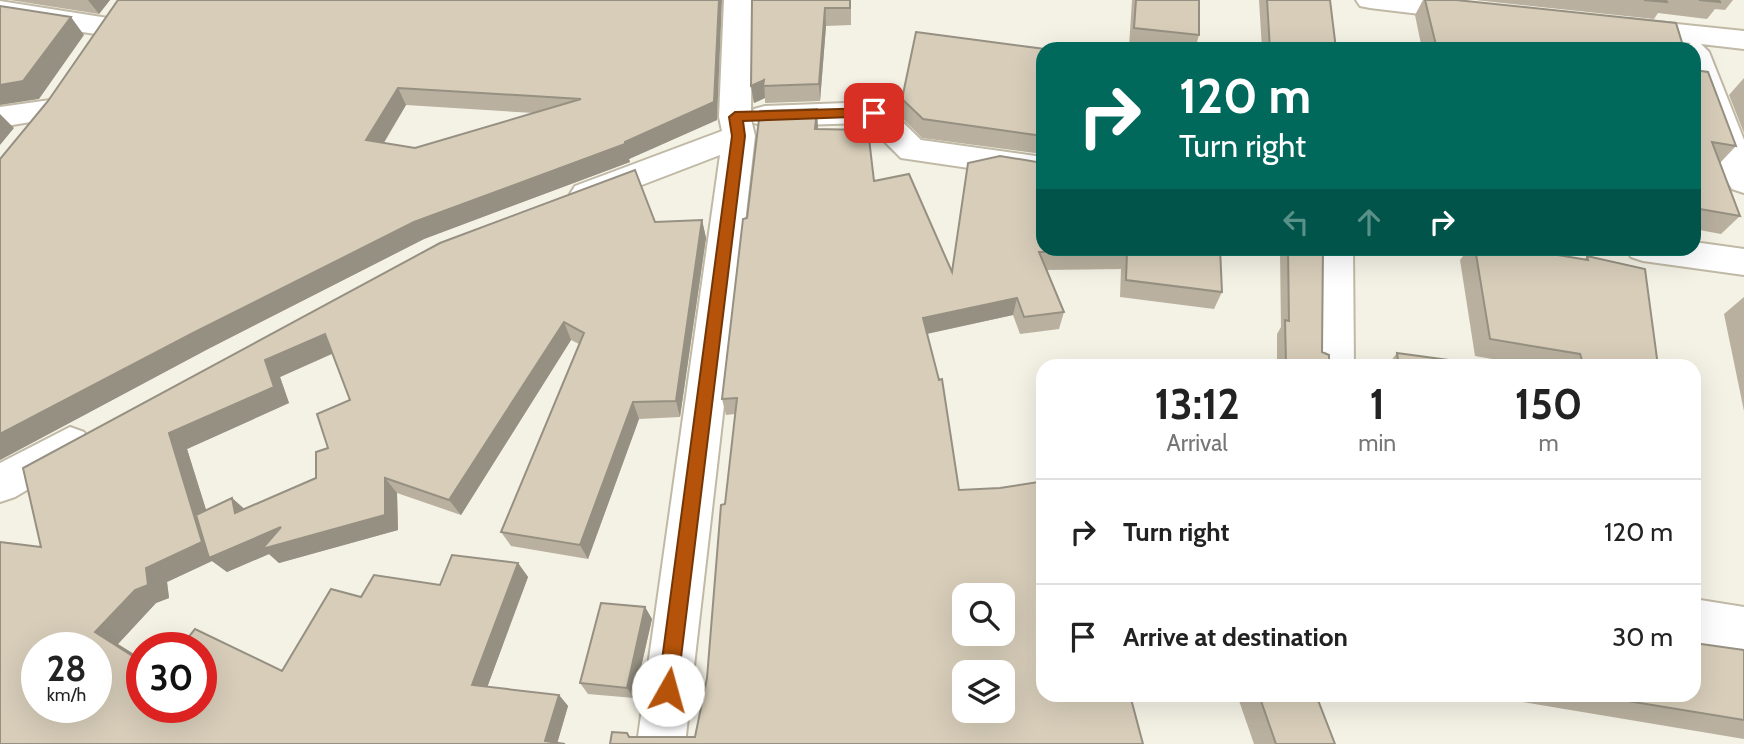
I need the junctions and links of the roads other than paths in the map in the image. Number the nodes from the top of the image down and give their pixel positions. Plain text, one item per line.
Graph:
1 (126, 0) edge
2 (738, 0) edge
3 (1378, 0) edge
4 (0, 10) edge
5 (1493, 13) edge
6 (1604, 25) edge
7 (1744, 40) edge
8 (1678, 42) edge
9 (1701, 44) edge
10 (1701, 71) edge
11 (0, 117) edge
12 (737, 127) junction
13 (25, 140) edge
14 (1036, 167) edge
15 (1744, 181) edge
16 (552, 207) edge
17 (1335, 256) edge
18 (1701, 256) edge
19 (1744, 262) edge
20 (1335, 359) edge
21 (100, 428) edge
22 (0, 484) edge
23 (1701, 622) edge
24 (1744, 629) edge
25 (661, 744) edge

1 - 4 street
2 - 12 street
3 - 5 street
6 - 8 street
7 - 9 street
10 - 15 street
11 - 13 street
12 - 14 street
12 - 16 street
12 - 25 street
17 - 20 street
18 - 19 street
21 - 22 street
23 - 24 street

